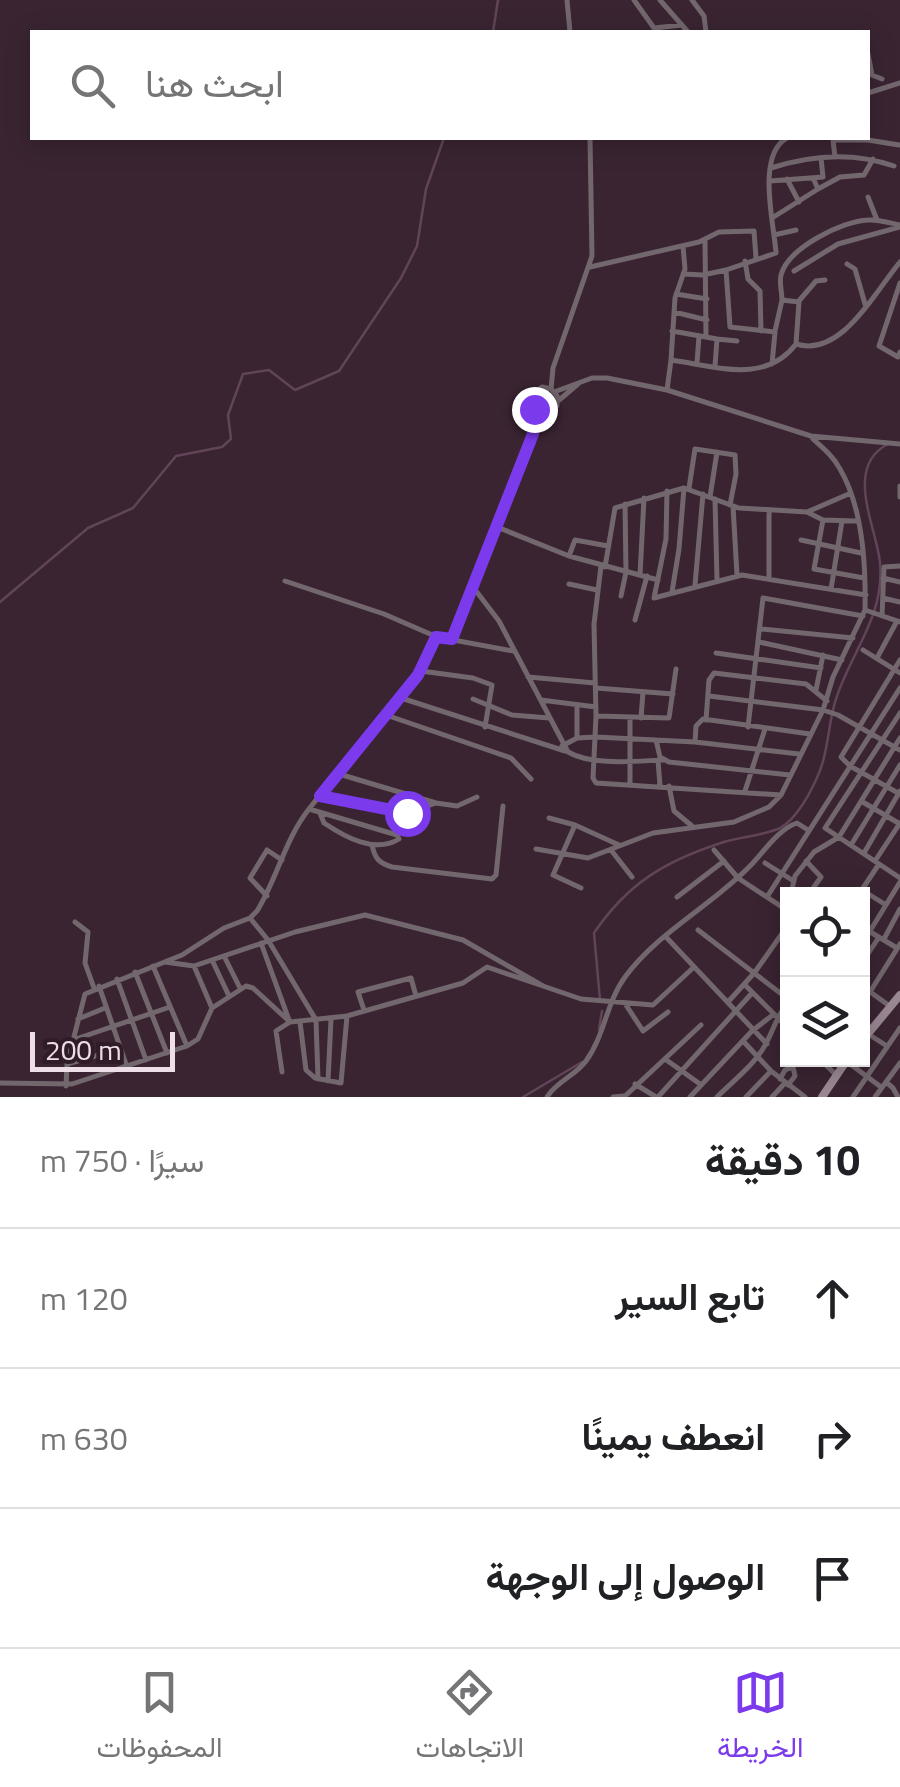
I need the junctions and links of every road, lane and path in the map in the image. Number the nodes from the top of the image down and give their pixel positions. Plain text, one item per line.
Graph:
1 (568, 0) edge
2 (634, 0) edge
3 (660, 0) edge
4 (692, 0) edge
5 (682, 25) junction
6 (570, 30) edge
7 (686, 30) edge
8 (706, 30) edge
9 (870, 76) edge
10 (882, 79) dead end
11 (900, 83) edge
12 (870, 93) edge
13 (590, 140) edge
14 (785, 140) edge
15 (900, 144) edge
16 (820, 157) junction
17 (835, 157) junction
18 (873, 159) junction
19 (894, 166) dead end
20 (771, 168) junction
21 (812, 178) junction
22 (788, 179) junction
23 (770, 181) junction
24 (818, 189) junction
25 (868, 197) dead end
26 (800, 202) junction
27 (772, 218) junction
28 (877, 220) junction
29 (900, 226) edge
30 (796, 230) dead end
31 (774, 235) junction
32 (705, 239) junction
33 (683, 246) junction
34 (756, 258) junction
35 (745, 261) junction
36 (900, 262) edge
37 (847, 264) dead end
38 (590, 267) junction
39 (726, 270) junction
40 (794, 272) dead end
41 (683, 274) junction
42 (706, 274) junction
43 (825, 280) dead end
44 (900, 284) edge
45 (676, 294) junction
46 (707, 300) junction
47 (782, 300) junction
48 (798, 302) junction
49 (865, 304) junction
50 (896, 306) edge
51 (674, 312) junction
52 (708, 320) junction
53 (672, 331) junction
54 (761, 331) junction
55 (775, 332) junction
56 (702, 336) junction
57 (717, 339) junction
58 (737, 342) dead end
59 (796, 344) junction
60 (899, 355) edge
61 (671, 360) junction
62 (696, 364) junction
63 (716, 366) junction
64 (771, 366) junction
65 (553, 368) junction
66 (581, 382) junction
67 (538, 388) junction
68 (552, 390) junction
69 (667, 390) junction
70 (558, 401) junction
71 (534, 409) junction
72 (544, 414) junction
73 (533, 434) junction
74 (810, 436) junction
75 (899, 444) edge
76 (717, 452) junction
77 (900, 486) edge
78 (686, 488) junction
79 (667, 491) junction
80 (851, 493) junction
81 (710, 497) junction
82 (900, 497) edge
83 (644, 498) junction
84 (625, 504) junction
85 (731, 506) junction
86 (769, 510) junction
87 (807, 512) junction
88 (823, 520) junction
89 (856, 520) junction
90 (842, 521) junction
91 (496, 527) junction
92 (801, 540) dead end
93 (820, 543) junction
94 (608, 546) junction
95 (838, 548) junction
96 (862, 553) junction
97 (569, 556) junction
98 (900, 566) edge
99 (603, 567) junction
100 (626, 572) junction
101 (834, 572) junction
102 (737, 575) junction
103 (644, 576) junction
104 (770, 578) junction
105 (864, 578) junction
106 (883, 578) junction
107 (658, 580) junction
108 (717, 580) junction
109 (285, 581) dead end
110 (900, 582) edge
111 (570, 584) dead end
112 (696, 585) junction
113 (472, 588) junction
114 (831, 589) junction
115 (597, 590) junction
116 (672, 592) junction
117 (866, 594) junction
118 (622, 596) dead end
119 (883, 598) junction
120 (900, 602) edge
121 (866, 613) junction
122 (881, 615) junction
123 (636, 620) dead end
124 (899, 621) edge
125 (761, 629) junction
126 (436, 637) junction
127 (854, 638) junction
128 (452, 639) junction
129 (759, 642) junction
130 (863, 650) dead end
131 (512, 652) junction
132 (716, 653) dead end
133 (823, 655) junction
134 (758, 657) junction
135 (877, 658) junction
136 (842, 660) junction
137 (900, 660) edge
138 (821, 668) junction
139 (676, 669) dead end
140 (421, 670) junction
141 (897, 671) edge
142 (527, 676) junction
143 (756, 677) junction
144 (595, 685) junction
145 (900, 688) edge
146 (816, 690) junction
147 (643, 692) junction
148 (673, 694) junction
149 (709, 696) junction
150 (401, 698) junction
151 (473, 700) dead end
152 (541, 700) junction
153 (827, 700) junction
154 (752, 702) junction
155 (576, 704) junction
156 (489, 705) junction
157 (596, 707) junction
158 (826, 711) junction
159 (900, 713) edge
160 (386, 715) junction
161 (596, 716) junction
162 (549, 718) junction
163 (630, 718) junction
164 (641, 718) junction
165 (706, 720) junction
166 (860, 726) junction
167 (485, 727) junction
168 (748, 727) junction
169 (765, 729) junction
170 (872, 732) junction
171 (810, 734) junction
172 (596, 736) junction
173 (577, 738) junction
174 (900, 738) edge
175 (631, 739) junction
176 (656, 740) junction
177 (883, 740) junction
178 (695, 742) junction
179 (562, 746) junction
180 (897, 748) edge
181 (759, 750) junction
182 (568, 752) junction
183 (799, 754) junction
184 (593, 759) junction
185 (631, 760) junction
186 (661, 760) junction
187 (900, 765) edge
188 (850, 766) junction
189 (752, 770) junction
190 (862, 773) junction
191 (338, 774) junction
192 (790, 775) junction
193 (531, 779) dead end
194 (875, 781) junction
195 (630, 785) junction
196 (660, 786) junction
197 (669, 786) junction
198 (887, 786) junction
199 (745, 791) junction
200 (899, 793) edge
201 (781, 795) junction
202 (320, 796) junction
203 (477, 797) dead end
204 (861, 800) junction
205 (436, 803) junction
206 (503, 806) dead end
207 (874, 808) junction
208 (308, 809) junction
209 (320, 812) junction
210 (885, 816) junction
211 (549, 818) dead end
212 (575, 824) junction
213 (900, 824) edge
214 (694, 828) junction
215 (808, 830) junction
216 (838, 837) junction
217 (372, 845) junction
218 (619, 845) junction
219 (851, 845) junction
220 (536, 849) dead end
221 (611, 850) junction
222 (714, 850) dead end
223 (561, 854) junction
224 (864, 854) junction
225 (282, 860) junction
226 (724, 861) junction
227 (806, 861) junction
228 (877, 862) junction
229 (765, 863) dead end
230 (780, 874) junction
231 (632, 877) dead end
232 (738, 878) junction
233 (900, 880) edge
234 (794, 881) junction
235 (792, 887) edge
236 (814, 887) edge
237 (863, 887) edge
238 (581, 888) dead end
239 (267, 896) junction
240 (677, 897) dead end
241 (767, 897) junction
242 (870, 897) edge
243 (886, 905) junction
244 (780, 906) edge
245 (900, 909) edge
246 (250, 918) junction
247 (75, 922) dead end
248 (698, 930) dead end
249 (870, 931) joint
250 (666, 936) junction
251 (780, 936) edge
252 (881, 938) junction
253 (265, 942) junction
254 (899, 947) edge
255 (870, 953) edge
256 (224, 956) junction
257 (212, 960) junction
258 (162, 961) junction
259 (153, 966) junction
260 (194, 966) junction
261 (694, 967) junction
262 (135, 972) junction
263 (755, 972) junction
264 (117, 979) junction
265 (744, 984) junction
266 (543, 986) junction
267 (97, 987) junction
268 (240, 988) junction
269 (870, 992) joint
270 (752, 993) junction
271 (780, 994) edge
272 (900, 995) edge
273 (228, 996) junction
274 (416, 996) junction
275 (728, 1002) junction
276 (610, 1003) junction
277 (626, 1005) junction
278 (891, 1006) junction
279 (170, 1007) junction
280 (105, 1008) junction
281 (212, 1008) junction
282 (780, 1010) edge
283 (364, 1011) junction
284 (736, 1011) junction
285 (668, 1012) dead end
286 (151, 1014) junction
287 (347, 1016) junction
288 (775, 1016) junction
289 (331, 1018) junction
290 (78, 1019) junction
291 (132, 1020) junction
292 (316, 1020) junction
293 (780, 1021) edge
294 (290, 1022) junction
295 (300, 1022) junction
296 (701, 1025) dead end
297 (111, 1026) junction
298 (900, 1028) edge
299 (752, 1031) junction
300 (870, 1033) edge
301 (870, 1039) edge
302 (73, 1040) junction
303 (744, 1041) junction
304 (890, 1043) junction
305 (767, 1044) junction
306 (187, 1046) junction
307 (900, 1046) edge
308 (120, 1049) junction
309 (167, 1053) junction
310 (757, 1057) junction
311 (665, 1059) junction
312 (146, 1060) junction
313 (67, 1064) junction
314 (900, 1064) edge
315 (127, 1067) junction
316 (793, 1067) edge
317 (828, 1067) edge
318 (841, 1067) edge
319 (855, 1067) edge
320 (680, 1071) junction
321 (770, 1071) junction
322 (282, 1072) dead end
323 (835, 1074) junction
324 (867, 1077) junction
325 (318, 1079) junction
326 (328, 1081) junction
327 (785, 1082) junction
328 (0, 1084) edge
329 (635, 1084) junction
330 (700, 1084) junction
331 (884, 1085) junction
332 (66, 1086) junction
333 (624, 1096) edge
334 (803, 1096) edge
335 (824, 1096) edge
336 (547, 1097) edge
337 (613, 1097) edge
338 (657, 1097) edge
339 (690, 1097) edge
340 (717, 1097) edge
341 (746, 1097) edge
342 (772, 1097) edge
343 (854, 1097) edge
344 (875, 1097) edge
345 (898, 1097) edge

1 - 6 street
2 - 5 street
3 - 5 street
4 - 8 street
5 - 7 street
9 - 10 street
11 - 12 street
13 - 38 street
14 - 20 street
15 - 17 street
16 - 17 street
16 - 20 street
16 - 21 street
17 - 18 street
18 - 19 street
18 - 24 street
20 - 23 street
21 - 22 street
21 - 24 street
22 - 23 street
22 - 26 street
23 - 27 street
24 - 26 street
25 - 28 street
26 - 27 street
27 - 31 street
28 - 29 street
28 - 47 street
29 - 40 street
30 - 31 street
31 - 34 street
32 - 33 street
32 - 34 street
32 - 42 street
33 - 38 street
33 - 41 street
34 - 35 street
35 - 39 street
35 - 54 street
36 - 49 street
37 - 49 street
38 - 65 street
39 - 42 street
39 - 54 street
41 - 42 street
41 - 45 street
42 - 46 street
43 - 48 street
44 - 50 street
45 - 46 street
45 - 51 street
46 - 52 street
47 - 48 street
47 - 55 street
48 - 59 street
49 - 59 street
50 - 60 street
51 - 52 street
51 - 53 street
52 - 56 street
53 - 56 street
53 - 61 street
54 - 55 street
55 - 64 street
56 - 57 street
56 - 62 street
57 - 58 street
57 - 63 street
59 - 64 street
61 - 62 street
61 - 69 street
62 - 63 street
63 - 64 street
65 - 67 street
65 - 68 street
66 - 68 street
66 - 69 street
66 - 70 street
67 - 68 street
67 - 71 street
68 - 70 street
69 - 74 street
70 - 72 street
71 - 72 street
71 - 73 street
72 - 73 street
73 - 91 street
74 - 75 street
74 - 80 street
76 - 78 street
76 - 81 street
76 - 85 street
77 - 82 street
78 - 79 street
78 - 81 street
78 - 116 street
79 - 83 street
79 - 107 street
80 - 87 street
80 - 89 street
81 - 85 street
81 - 108 street
81 - 112 street
83 - 84 street
83 - 103 street
84 - 94 street
84 - 100 street
85 - 86 street
85 - 102 street
86 - 87 street
86 - 104 street
87 - 88 street
88 - 90 street
88 - 93 street
89 - 90 street
89 - 96 street
90 - 95 street
91 - 97 street
91 - 113 street
92 - 93 street
93 - 95 street
93 - 101 street
94 - 97 street
94 - 99 street
95 - 96 street
95 - 101 street
96 - 105 street
97 - 99 street
98 - 106 street
99 - 100 street
99 - 115 street
100 - 103 street
100 - 118 street
101 - 105 street
101 - 114 street
102 - 104 street
102 - 108 street
103 - 107 street
103 - 123 street
104 - 114 street
105 - 117 street
106 - 110 street
106 - 119 street
107 - 116 street
108 - 112 street
109 - 126 street
111 - 115 street
112 - 116 street
113 - 128 street
113 - 131 street
114 - 117 street
115 - 144 street
117 - 121 street
119 - 120 street
119 - 122 street
121 - 122 street
121 - 125 street
121 - 127 street
122 - 124 street
124 - 135 street
125 - 127 street
125 - 129 street
126 - 128 street
126 - 140 street
127 - 136 street
128 - 131 street
129 - 133 street
129 - 134 street
130 - 135 street
131 - 142 street
132 - 134 street
133 - 136 street
133 - 138 street
134 - 138 street
134 - 143 street
135 - 141 street
136 - 153 street
137 - 141 street
138 - 146 street
139 - 148 street
140 - 150 street
140 - 156 street
141 - 166 street
142 - 144 street
142 - 152 street
143 - 146 street
143 - 149 street
143 - 154 street
144 - 147 street
144 - 157 street
145 - 170 street
146 - 153 street
147 - 148 street
147 - 164 street
148 - 164 street
149 - 154 street
149 - 165 street
150 - 160 street
150 - 167 street
151 - 156 street
152 - 155 street
152 - 162 street
153 - 158 street
154 - 158 street
154 - 168 street
155 - 157 street
155 - 173 street
156 - 162 street
156 - 167 street
157 - 161 street
158 - 166 street
158 - 171 street
159 - 177 street
160 - 191 street
160 - 193 street
161 - 163 street
161 - 172 street
162 - 179 street
163 - 164 street
163 - 175 street
165 - 168 street
165 - 178 street
166 - 170 street
166 - 188 street
167 - 182 street
168 - 169 street
169 - 171 street
169 - 181 street
170 - 177 street
170 - 188 street
171 - 183 street
172 - 173 street
172 - 175 street
172 - 184 street
173 - 179 street
174 - 180 street
175 - 176 street
175 - 185 street
176 - 178 street
176 - 186 street
177 - 180 street
177 - 190 street
178 - 181 street
179 - 182 street
180 - 194 street
181 - 183 street
181 - 189 street
182 - 184 street
183 - 192 street
184 - 185 street
184 - 195 street
185 - 186 street
185 - 195 street
186 - 189 street
186 - 196 street
187 - 198 street
188 - 190 street
188 - 215 street
189 - 192 street
189 - 199 street
190 - 194 street
190 - 216 street
191 - 202 street
191 - 205 street
192 - 201 street
194 - 198 street
194 - 204 street
195 - 196 street
196 - 197 street
197 - 199 street
197 - 214 street
198 - 200 street
198 - 207 street
199 - 201 street
200 - 210 street
201 - 214 street
202 - 205 street
202 - 208 street
203 - 205 street
204 - 207 street
204 - 216 street
206 - 217 street
207 - 210 street
207 - 219 street
208 - 209 street
208 - 225 street
209 - 217 street
209 - 217 street
210 - 213 street
210 - 224 street
211 - 212 street
212 - 218 street
212 - 223 street
213 - 228 street
214 - 218 street
215 - 230 street
215 - 232 street
216 - 219 street
216 - 227 street
218 - 221 street
219 - 224 street
220 - 223 street
221 - 223 street
221 - 231 street
222 - 226 street
223 - 238 street
224 - 228 street
225 - 239 street
225 - 239 street
226 - 232 street
226 - 240 street
227 - 234 street
227 - 236 street
228 - 233 street
228 - 237 street
229 - 230 street
230 - 234 street
230 - 241 street
232 - 241 street
232 - 250 street
233 - 243 street
234 - 235 street
239 - 246 street
241 - 244 street
242 - 243 street
243 - 249 street
245 - 252 street
246 - 253 street
246 - 258 street
247 - 267 street
248 - 263 street
249 - 252 street
250 - 261 street
250 - 276 street
251 - 263 street
252 - 254 street
252 - 255 street
253 - 256 street
253 - 266 street
253 - 292 street
253 - 294 street
254 - 269 street
256 - 257 street
256 - 268 street
257 - 260 street
257 - 273 street
258 - 259 street
258 - 260 street
259 - 262 street
259 - 279 street
260 - 281 street
261 - 275 street
261 - 277 street
262 - 264 street
262 - 286 street
263 - 265 street
263 - 271 street
264 - 267 street
264 - 291 street
265 - 270 street
265 - 275 street
266 - 274 street
266 - 276 street
267 - 280 street
267 - 290 street
268 - 273 street
268 - 294 street
269 - 278 street
270 - 284 street
270 - 288 street
272 - 278 main road
273 - 281 street
274 - 283 street
274 - 283 street
275 - 284 street
276 - 277 street
276 - 336 street
277 - 285 street
278 - 300 main road
279 - 286 street
279 - 306 street
280 - 290 street
280 - 297 street
281 - 306 street
282 - 288 street
283 - 287 street
284 - 299 street
284 - 320 street
286 - 291 street
286 - 309 street
287 - 289 street
287 - 326 street
288 - 293 street
288 - 299 street
288 - 305 street
289 - 292 street
289 - 326 street
290 - 302 street
291 - 297 street
291 - 312 street
292 - 295 street
292 - 325 street
294 - 295 street
294 - 322 street
295 - 325 street
296 - 311 street
297 - 302 street
297 - 308 street
298 - 304 street
299 - 303 street
299 - 305 street
301 - 304 street
302 - 313 street
303 - 310 street
303 - 330 street
304 - 307 street
304 - 324 street
305 - 310 street
306 - 309 street
308 - 313 street
308 - 315 street
309 - 312 street
310 - 321 street
310 - 340 street
311 - 320 street
311 - 329 street
312 - 315 street
313 - 332 street
314 - 331 street
315 - 332 street
316 - 327 street
317 - 323 street
318 - 323 main road
319 - 324 street
320 - 330 street
320 - 338 street
321 - 327 street
321 - 341 street
323 - 335 main road
324 - 331 street
324 - 343 street
325 - 326 street
327 - 334 street
327 - 342 street
328 - 332 street
329 - 333 street
329 - 338 street
330 - 339 street
331 - 344 street
331 - 345 street
333 - 337 street

